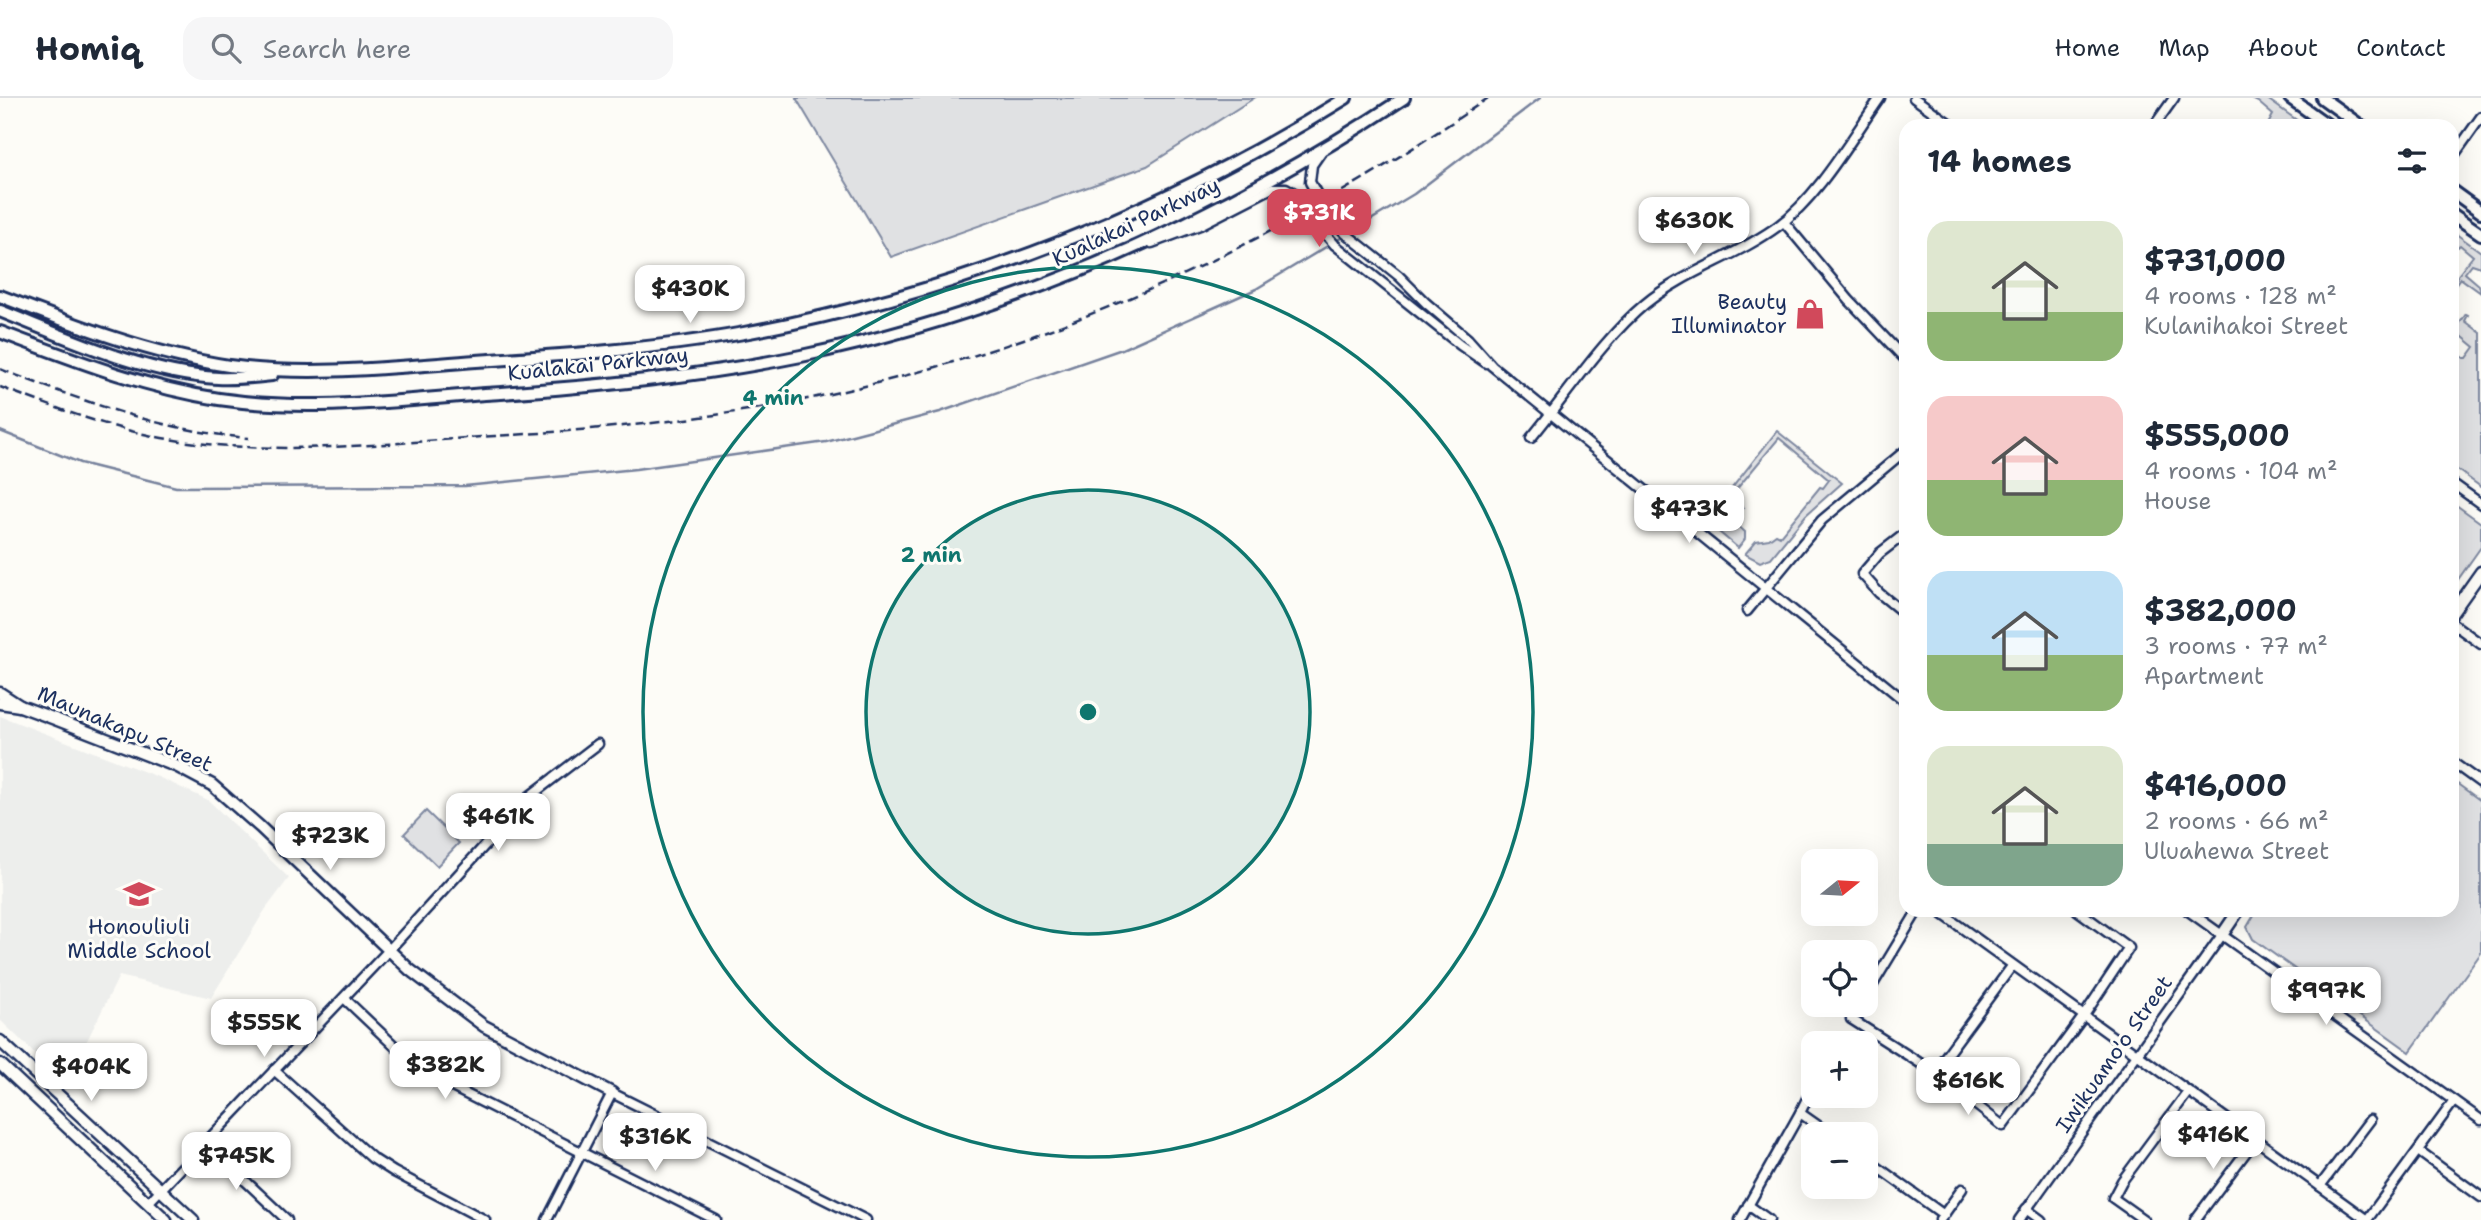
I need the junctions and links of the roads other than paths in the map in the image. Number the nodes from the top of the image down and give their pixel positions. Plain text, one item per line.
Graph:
1 (1346, 98) edge
2 (1404, 98) edge
3 (1881, 98) edge
4 (1914, 98) edge
5 (2174, 98) edge
6 (2290, 98) edge
7 (2322, 98) edge
8 (2481, 117) edge
9 (1942, 119) edge
10 (2159, 119) edge
11 (2319, 119) edge
12 (2351, 119) edge
13 (1331, 145) junction
14 (2459, 148) edge
15 (2459, 196) edge
16 (2481, 212) edge
17 (2459, 219) edge
18 (1784, 222) junction
19 (2481, 234) edge
20 (1119, 254) junction
21 (0, 296) edge
22 (0, 311) edge
23 (0, 332) edge
24 (1899, 353) edge
25 (1492, 366) junction
26 (309, 371) junction
27 (1551, 414) junction
28 (1531, 438) dead end
29 (1899, 456) edge
30 (2459, 489) edge
31 (2481, 504) edge
32 (1899, 538) edge
33 (2481, 572) edge
34 (1765, 588) junction
35 (2459, 603) edge
36 (1899, 609) edge
37 (1747, 611) dead end
38 (2459, 628) edge
39 (2481, 644) edge
40 (0, 693) edge
41 (1899, 696) edge
42 (0, 703) edge
43 (20, 706) junction
44 (598, 744) dead end
45 (2459, 767) edge
46 (2481, 783) edge
47 (1914, 917) edge
48 (1946, 917) edge
49 (2087, 917) edge
50 (2197, 917) edge
51 (2234, 917) edge
52 (2222, 934) junction
53 (389, 950) junction
54 (2011, 966) junction
55 (1878, 976) edge
56 (344, 998) junction
57 (1852, 1017) edge
58 (2083, 1017) junction
59 (0, 1041) edge
60 (2138, 1055) junction
61 (0, 1064) edge
62 (274, 1070) junction
63 (1934, 1072) junction
64 (2188, 1092) junction
65 (612, 1093) junction
66 (2454, 1101) junction
67 (1802, 1108) edge
68 (1800, 1113) junction
69 (2370, 1120) dead end
70 (2481, 1120) edge
71 (1813, 1122) edge
72 (2255, 1140) junction
73 (204, 1142) junction
74 (2418, 1151) junction
75 (581, 1152) junction
76 (1878, 1168) edge
77 (2320, 1186) junction
78 (160, 1189) junction
79 (1962, 1189) dead end
80 (2481, 1198) edge
81 (148, 1203) junction
82 (1748, 1205) junction
83 (2026, 1209) junction
84 (1942, 1217) edge
85 (166, 1220) edge
86 (193, 1220) edge
87 (287, 1220) edge
88 (485, 1220) edge
89 (547, 1220) edge
90 (716, 1220) edge
91 (866, 1220) edge
92 (1740, 1220) edge
93 (1769, 1220) edge
94 (2019, 1220) edge
95 (2041, 1220) edge
96 (2144, 1220) edge
97 (2196, 1220) edge
98 (2367, 1220) edge

1 - 26 main road, Kualakai Parkway
2 - 13 main road, Kualakai Parkway
3 - 18 street
4 - 9 street
5 - 10 street
6 - 11 main road
7 - 12 main road
8 - 14 street
13 - 20 main road, Kualakai Parkway
13 - 25 street
15 - 16 main road
17 - 19 main road
18 - 24 street
18 - 27 street
20 - 23 main road, Kualakai Parkway
20 - 25 street
21 - 26 main road, Kualakai Parkway
22 - 26 main road
25 - 27 street
27 - 28 street
27 - 34 street
29 - 34 street
30 - 31 street
32 - 36 street
33 - 35 street
34 - 37 street
34 - 41 street
38 - 39 street
40 - 43 street, Maunakapu Street
42 - 43 street, Maunakapu Street
43 - 53 street, Maunakapu Street
44 - 53 street
45 - 46 street
47 - 55 street
48 - 54 street
49 - 58 street
50 - 52 street
51 - 52 street, Iwikuamo'o Street
52 - 60 street, Iwikuamo'o Street
52 - 66 street
53 - 56 street
53 - 65 street, Maunakapu Street
54 - 58 street
54 - 63 street
56 - 62 street
56 - 75 street
57 - 63 street
58 - 60 street
58 - 63 street
59 - 78 street
60 - 64 street
60 - 83 street, Iwikuamo'o Street
61 - 81 street
62 - 73 street
62 - 88 street
64 - 72 street
64 - 96 street
65 - 75 street
65 - 91 street
66 - 70 street
66 - 74 street
67 - 68 street
68 - 71 street
68 - 82 street
69 - 77 street
72 - 77 street
72 - 97 street
73 - 78 street
73 - 87 street
74 - 80 street
74 - 98 street
75 - 89 street
75 - 90 street
76 - 84 street
77 - 98 street
78 - 81 street
78 - 86 street
79 - 84 street
81 - 85 street
82 - 92 street
82 - 93 street
83 - 94 street, Iwikuamo'o Street
83 - 95 street

